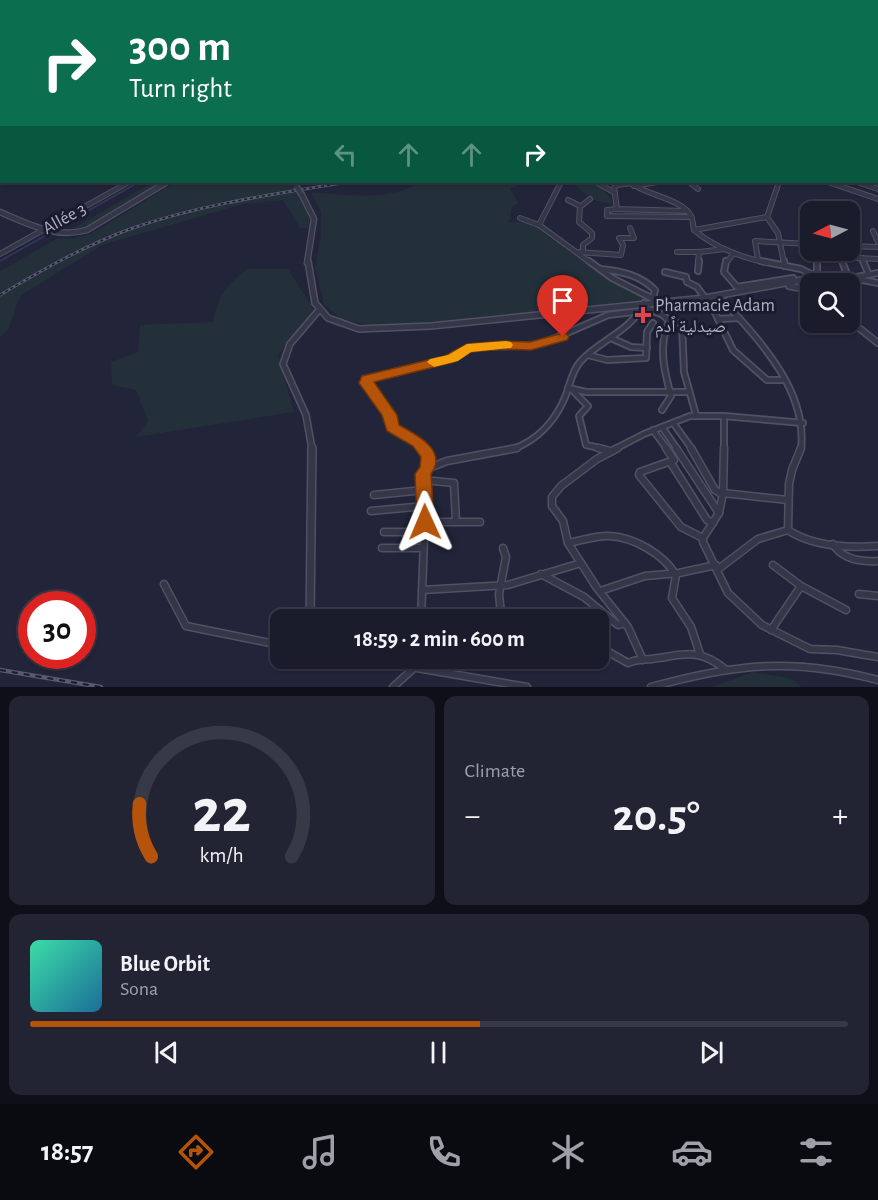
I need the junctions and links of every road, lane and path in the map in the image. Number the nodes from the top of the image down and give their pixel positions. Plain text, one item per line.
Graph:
1 (127, 183) edge
2 (165, 183) edge
3 (560, 183) edge
4 (598, 183) edge
5 (690, 183) edge
6 (779, 183) edge
7 (830, 183) edge
8 (860, 183) edge
9 (294, 184) edge
10 (631, 184) edge
11 (698, 189) dead end
12 (878, 189) edge
13 (615, 193) junction
14 (590, 199) dead end
15 (878, 199) edge
16 (568, 200) dead end
17 (580, 207) junction
18 (617, 209) junction
19 (686, 210) junction
20 (0, 212) edge
21 (691, 217) junction
22 (767, 217) junction
23 (520, 218) dead end
24 (539, 225) junction
25 (630, 228) dead end
26 (46, 229) junction
27 (694, 230) junction
28 (873, 231) dead end
29 (780, 242) junction
30 (878, 242) edge
31 (800, 243) edge
32 (860, 246) edge
33 (878, 247) edge
34 (725, 249) junction
35 (581, 252) junction
36 (677, 252) dead end
37 (699, 252) junction
38 (734, 253) junction
39 (0, 254) edge
40 (862, 258) joint
41 (878, 259) edge
42 (758, 260) junction
43 (785, 266) junction
44 (600, 269) junction
45 (698, 271) dead end
46 (665, 272) dead end
47 (801, 273) edge
48 (878, 273) edge
49 (869, 275) junction
50 (860, 276) edge
51 (860, 279) edge
52 (794, 280) junction
53 (800, 280) edge
54 (878, 283) edge
55 (781, 285) junction
56 (752, 288) junction
57 (800, 288) edge
58 (719, 296) junction
59 (653, 298) junction
60 (707, 298) junction
61 (659, 302) junction
62 (643, 307) junction
63 (319, 310) junction
64 (740, 318) junction
65 (718, 319) junction
66 (669, 321) junction
67 (653, 323) dead end
68 (860, 329) edge
69 (611, 338) junction
70 (878, 343) edge
71 (646, 348) junction
72 (588, 355) junction
73 (783, 380) junction
74 (569, 389) junction
75 (670, 392) junction
76 (688, 392) junction
77 (662, 410) dead end
78 (696, 415) junction
79 (724, 416) junction
80 (803, 423) junction
81 (674, 424) junction
82 (663, 427) junction
83 (653, 430) junction
84 (613, 452) junction
85 (671, 463) junction
86 (428, 468) junction
87 (423, 480) junction
88 (424, 490) junction
89 (723, 494) junction
90 (375, 495) dead end
91 (788, 500) junction
92 (425, 506) junction
93 (370, 511) dead end
94 (719, 513) junction
95 (425, 522) junction
96 (456, 522) junction
97 (480, 522) dead end
98 (713, 523) junction
99 (788, 530) junction
100 (384, 532) dead end
101 (424, 532) junction
102 (704, 538) junction
103 (568, 543) junction
104 (833, 544) junction
105 (878, 546) edge
106 (382, 548) dead end
107 (423, 548) junction
108 (503, 548) dead end
109 (878, 561) edge
110 (580, 563) junction
111 (773, 565) dead end
112 (717, 567) junction
113 (541, 574) junction
114 (676, 574) junction
115 (164, 584) dead end
116 (501, 586) junction
117 (801, 586) junction
118 (422, 590) junction
119 (600, 591) junction
120 (859, 594) dead end
121 (878, 596) edge
122 (310, 609) edge
123 (422, 609) edge
124 (500, 609) edge
125 (846, 610) dead end
126 (625, 623) junction
127 (771, 630) junction
128 (270, 643) edge
129 (609, 653) edge
130 (700, 654) junction
131 (878, 657) edge
132 (643, 660) junction
133 (413, 669) edge
134 (420, 669) edge
135 (725, 669) junction
136 (878, 680) edge
137 (393, 687) edge
138 (527, 687) edge
139 (651, 687) edge

1 - 26 street, Allée 3
2 - 26 street
3 - 24 street
4 - 13 street
5 - 11 street
6 - 22 street
7 - 15 street
8 - 12 street
9 - 63 street, bridge
10 - 13 street
10 - 19 street
13 - 18 street
14 - 17 street
16 - 17 street
17 - 35 street
18 - 19 street
18 - 21 street
19 - 21 street
20 - 26 street
21 - 27 street
22 - 27 street
22 - 29 street
23 - 24 street
24 - 35 street
25 - 35 street
26 - 39 street, Allée 3
27 - 34 street
28 - 30 street
29 - 31 street
29 - 42 street
29 - 43 street
32 - 33 street
34 - 37 street
34 - 38 street
35 - 44 street
36 - 37 street
37 - 45 street
38 - 42 street
38 - 56 street
40 - 41 street
40 - 49 street
42 - 43 street
43 - 47 street
44 - 59 street
44 - 59 street
46 - 60 street
48 - 49 street
49 - 50 street
51 - 54 street
52 - 53 street
52 - 55 street
52 - 56 street
55 - 56 street
55 - 57 street
56 - 58 street
58 - 60 street
58 - 64 street
59 - 61 street
60 - 61 street
60 - 65 street
61 - 62 street
62 - 63 street
62 - 66 street
62 - 69 street
62 - 86 street
63 - 122 street
64 - 65 street
64 - 73 street
65 - 73 street
66 - 75 street
66 - 76 street
67 - 71 street
68 - 70 street
69 - 71 street
69 - 72 street
71 - 72 street
72 - 74 street
73 - 80 street
74 - 75 street
74 - 84 street
74 - 86 street
75 - 76 street
75 - 77 street
76 - 78 street
78 - 79 street
78 - 81 street
79 - 80 street
79 - 89 street
80 - 91 street
81 - 82 street
81 - 89 street
82 - 83 street
82 - 94 street
83 - 84 street
83 - 85 street
84 - 103 street
85 - 98 street
85 - 102 street
86 - 87 street
87 - 88 street
87 - 96 street
88 - 90 street
88 - 92 street
89 - 91 street
89 - 94 street
91 - 99 street
92 - 93 street
92 - 95 street
94 - 98 street
95 - 96 street
95 - 101 street
96 - 97 street
98 - 102 street
99 - 104 street
99 - 112 street
100 - 101 street
101 - 107 street
102 - 112 street
103 - 110 street
103 - 114 street
104 - 105 street
104 - 109 street
106 - 107 street
107 - 118 street
108 - 116 street
110 - 113 street
110 - 119 street
111 - 117 street
112 - 114 street
112 - 127 street
113 - 116 street
113 - 126 street
114 - 119 street
114 - 130 street
115 - 128 street
116 - 118 street
116 - 124 street
117 - 125 street
117 - 127 street
118 - 123 street
119 - 126 street
120 - 121 street
126 - 132 street
127 - 131 street
129 - 132 street
130 - 132 street
130 - 135 street
133 - 137 street
134 - 138 street
135 - 136 street
135 - 139 street

